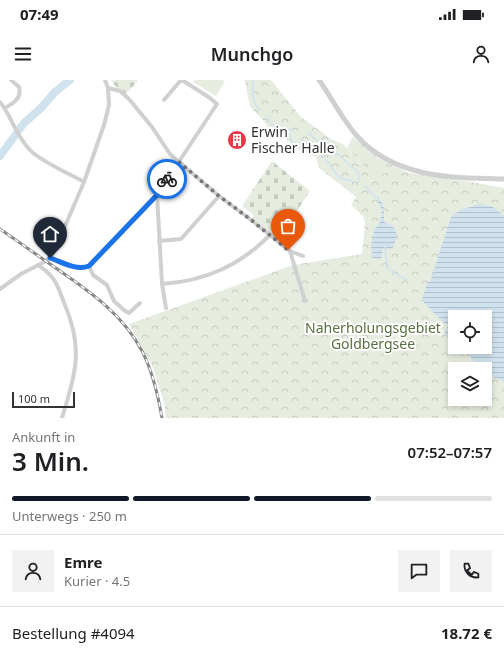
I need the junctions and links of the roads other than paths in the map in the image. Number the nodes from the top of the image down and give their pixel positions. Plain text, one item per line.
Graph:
1 (11, 80) edge
2 (105, 80) edge
3 (182, 80) edge
4 (319, 80) edge
5 (108, 88) junction
6 (164, 100) dead end
7 (0, 102) edge
8 (5, 108) junction
9 (179, 162) junction
10 (504, 179) edge
11 (84, 182) junction
12 (157, 195) junction
13 (219, 196) junction
14 (270, 235) junction
15 (159, 241) junction
16 (290, 251) junction
17 (303, 256) dead end
18 (50, 258) junction
19 (38, 265) junction
20 (89, 266) junction
21 (162, 284) junction
22 (0, 289) edge
23 (305, 301) dead end
24 (140, 303) dead end
25 (166, 308) dead end
26 (62, 418) edge

1 - 8 street
2 - 5 street
3 - 6 street
3 - 9 street
4 - 10 street
5 - 9 street
5 - 11 street
7 - 8 street
8 - 11 street
9 - 12 street
9 - 13 street
11 - 18 street
12 - 15 street
12 - 20 street
13 - 14 street
13 - 15 street
14 - 16 street
14 - 21 street
15 - 21 street
16 - 17 street
16 - 23 street
18 - 19 street
18 - 20 street
19 - 22 street
19 - 26 street
20 - 24 street
21 - 25 street

